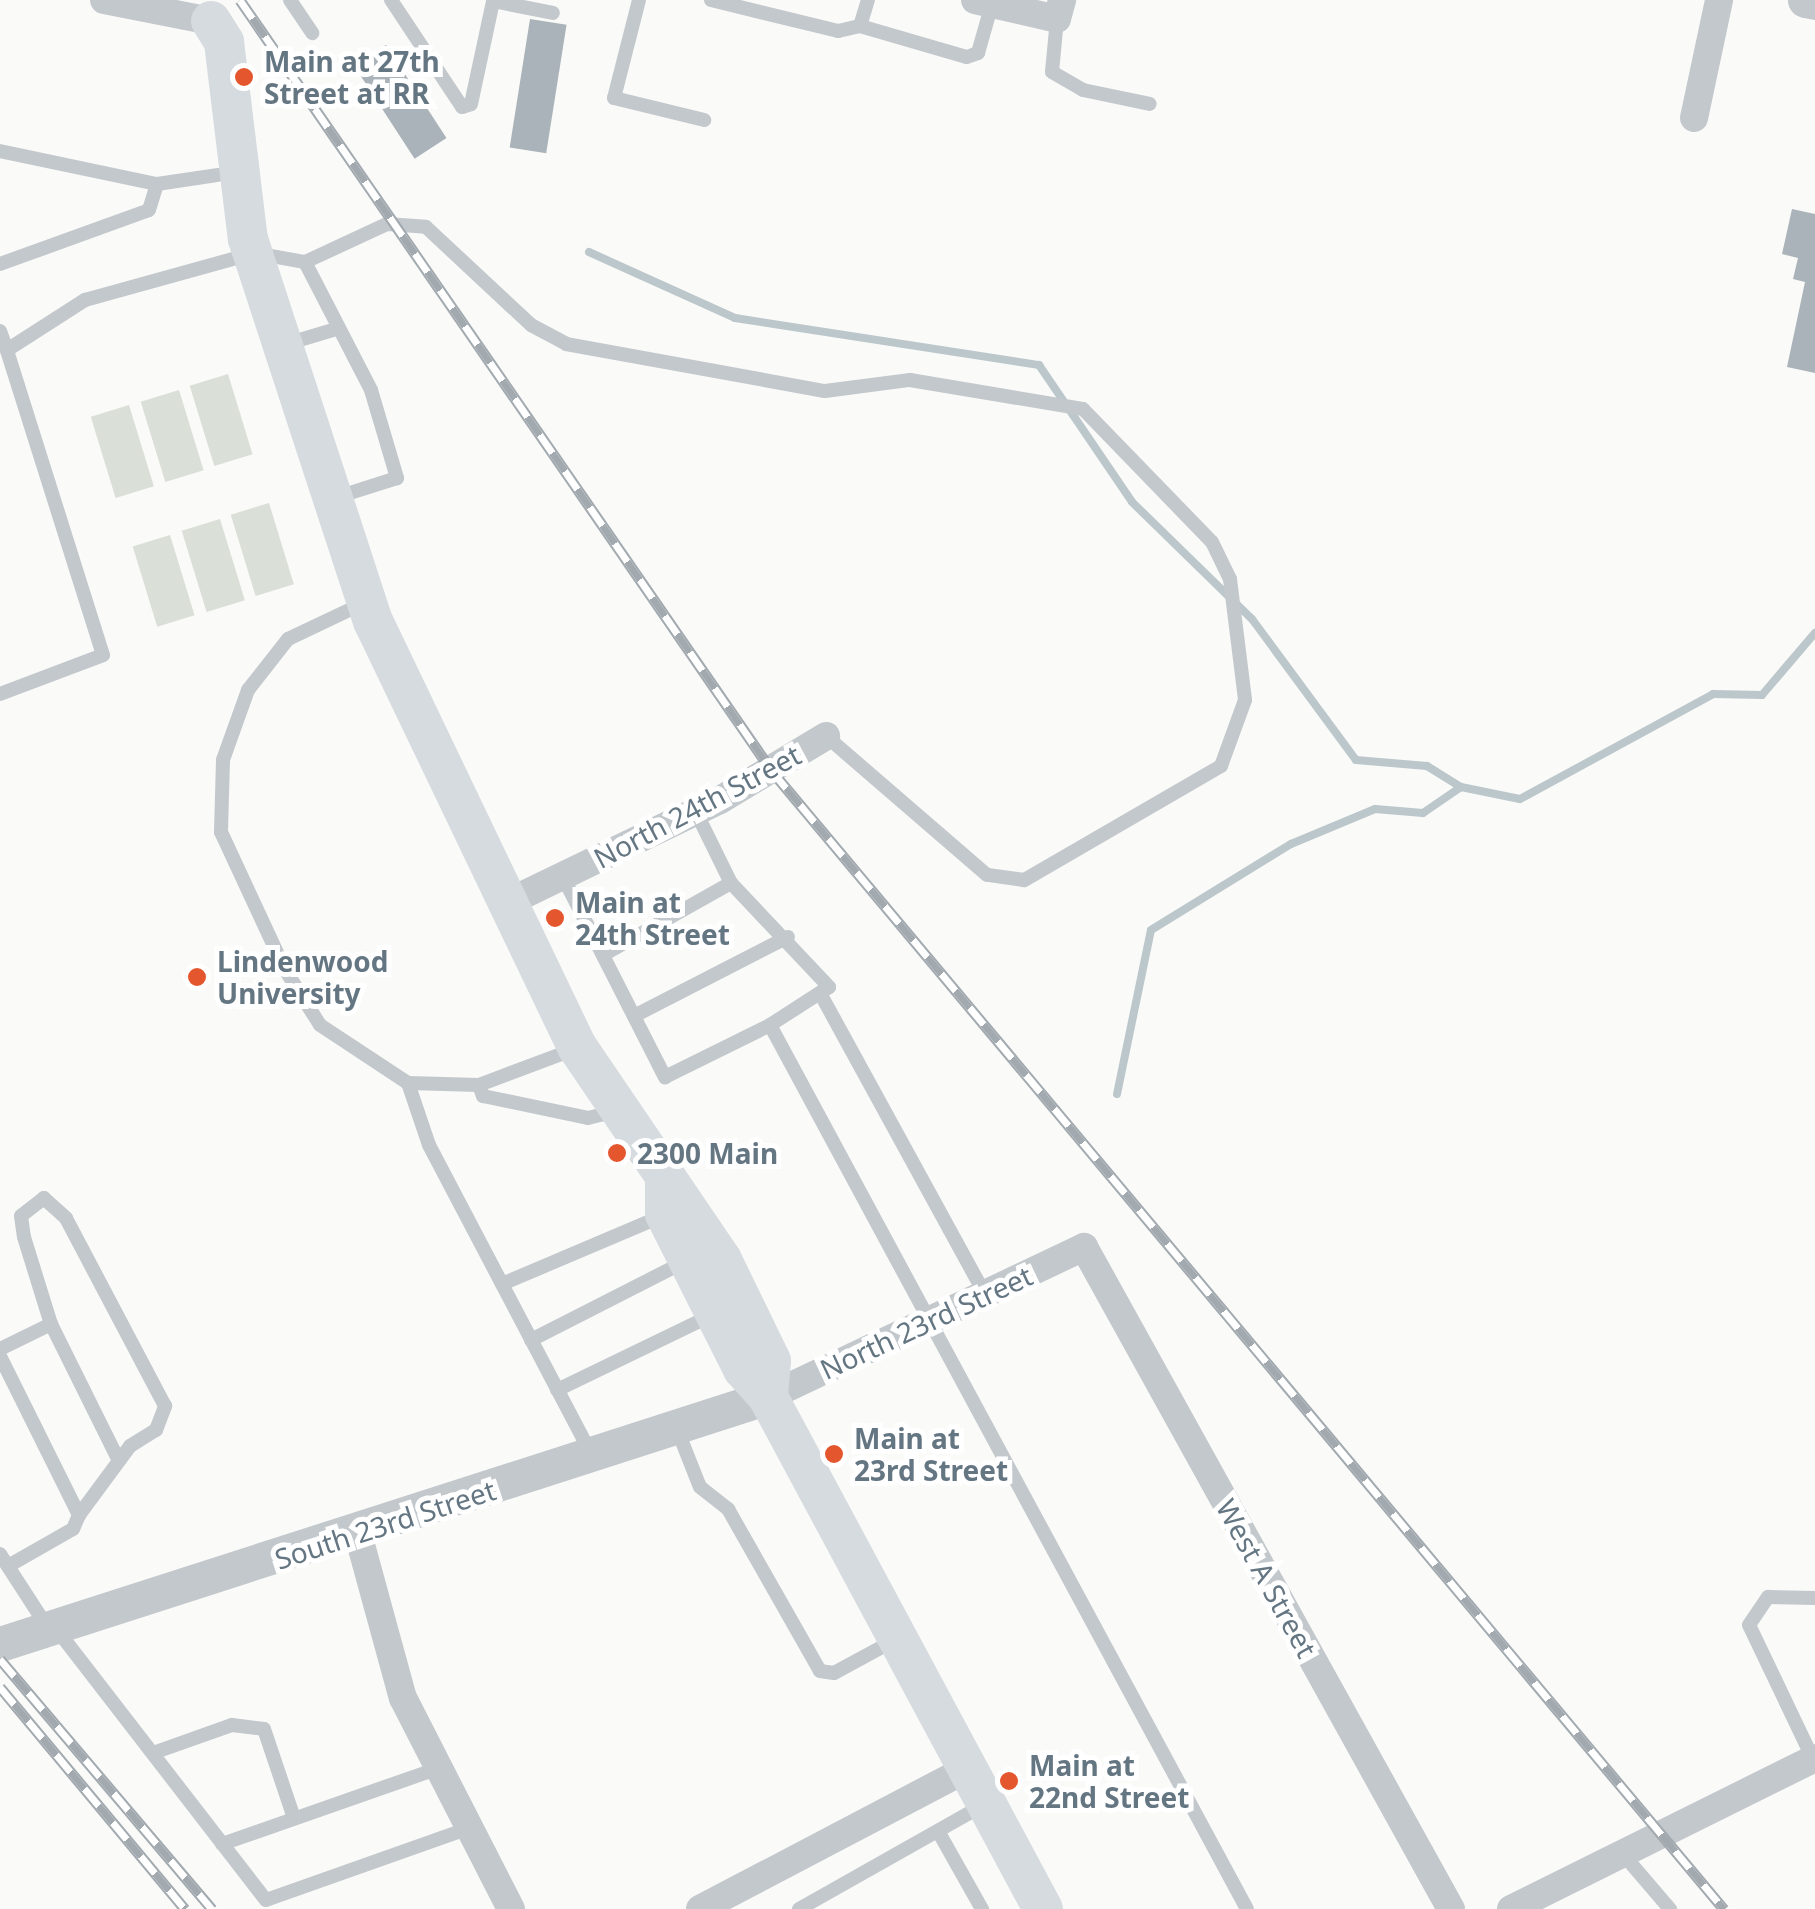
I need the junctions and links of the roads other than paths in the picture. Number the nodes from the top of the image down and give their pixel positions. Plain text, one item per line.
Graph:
1 (104, 0) edge
2 (290, 0) edge
3 (391, 0) edge
4 (491, 0) edge
5 (639, 0) edge
6 (711, 0) edge
7 (868, 0) edge
8 (1719, 0) edge
9 (1805, 0) edge
10 (983, 2) edge
11 (1815, 2) edge
12 (142, 5) edge
13 (1060, 9) edge
14 (212, 11) edge
15 (552, 13) dead end
16 (860, 26) junction
17 (312, 33) dead end
18 (1150, 104) dead end
19 (1694, 118) dead end
20 (704, 120) dead end
21 (0, 151) edge
22 (218, 175) junction
23 (157, 184) junction
24 (251, 246) junction
25 (305, 262) junction
26 (0, 264) edge
27 (333, 330) junction
28 (0, 331) edge
29 (284, 344) junction
30 (8, 350) junction
31 (334, 498) junction
32 (366, 602) junction
33 (0, 694) edge
34 (826, 736) joint
35 (696, 812) junction
36 (563, 876) junction
37 (731, 883) junction
38 (513, 900) junction
39 (788, 937) junction
40 (603, 955) junction
41 (820, 993) junction
42 (634, 1016) junction
43 (770, 1025) junction
44 (578, 1048) junction
45 (408, 1083) junction
46 (479, 1085) junction
47 (618, 1110) junction
48 (665, 1199) junction
49 (1084, 1247) joint
50 (688, 1260) junction
51 (502, 1284) junction
52 (985, 1294) junction
53 (716, 1313) junction
54 (934, 1318) junction
55 (51, 1324) junction
56 (531, 1340) junction
57 (0, 1352) edge
58 (557, 1390) junction
59 (768, 1397) junction
60 (677, 1428) junction
61 (592, 1456) junction
62 (118, 1459) junction
63 (79, 1515) junction
64 (358, 1534) junction
65 (5, 1560) edge
66 (1815, 1598) edge
67 (42, 1619) dead end
68 (62, 1634) dead end
69 (897, 1638) junction
70 (0, 1644) edge
71 (152, 1753) junction
72 (1814, 1758) edge
73 (439, 1768) junction
74 (976, 1787) junction
75 (294, 1818) junction
76 (469, 1828) junction
77 (938, 1831) junction
78 (222, 1844) junction
79 (1622, 1854) junction
80 (266, 1900) junction
81 (508, 1908) edge
82 (282, 1909) edge
83 (700, 1909) edge
84 (799, 1909) edge
85 (982, 1909) edge
86 (1044, 1909) edge
87 (1247, 1909) edge
88 (1450, 1909) edge
89 (1511, 1909) edge
90 (1670, 1909) edge

1 - 12 street
2 - 17 lane
3 - 4 lane
4 - 15 lane
5 - 20 lane
6 - 16 lane
7 - 16 lane
8 - 19 street
9 - 11 street
10 - 13 street
10 - 16 lane
12 - 14 street
13 - 18 lane
14 - 22 main road
14 - 24 main road
21 - 23 lane
22 - 23 lane
22 - 24 main road
23 - 26 lane
24 - 25 lane
24 - 29 main road
24 - 30 lane
25 - 27 lane
25 - 34 lane
27 - 29 lane
27 - 31 lane
28 - 30 lane
29 - 31 main road
30 - 33 lane
31 - 32 main road
32 - 38 main road
32 - 45 lane
34 - 35 street, North 24th Street
35 - 36 street, North 24th Street
35 - 37 lane
36 - 38 street, North 24th Street
36 - 40 lane
37 - 39 lane
37 - 40 lane
38 - 44 main road
39 - 41 lane
39 - 42 lane
40 - 42 lane
41 - 43 lane
41 - 52 lane
42 - 43 lane
43 - 54 lane
44 - 46 lane
44 - 47 main road
45 - 46 lane
45 - 51 lane
46 - 47 lane
47 - 48 main road
48 - 50 main road
48 - 51 lane
48 - 59 main road
49 - 52 street, North 23rd Street
49 - 88 street, West A Street
50 - 53 main road
50 - 56 lane
51 - 56 lane
52 - 54 street, North 23rd Street
53 - 58 lane
53 - 59 main road
54 - 59 street, North 23rd Street
54 - 87 lane
55 - 57 lane
55 - 62 lane
55 - 62 lane
56 - 58 lane
57 - 63 lane
58 - 61 lane
59 - 60 street, South 23rd Street
59 - 69 main road
60 - 61 street, South 23rd Street
60 - 69 lane
61 - 64 street, South 23rd Street
62 - 63 lane
63 - 65 lane
64 - 70 street, South 23rd Street
64 - 73 street
65 - 67 lane
66 - 72 lane
68 - 71 lane
69 - 74 main road
71 - 75 lane
71 - 78 lane
72 - 79 street
73 - 75 lane
73 - 76 street
74 - 77 lane
74 - 83 street
74 - 86 main road
75 - 78 lane
76 - 80 lane
76 - 81 street
77 - 84 lane
77 - 85 lane
78 - 80 lane
79 - 89 street
79 - 90 lane
80 - 82 lane

